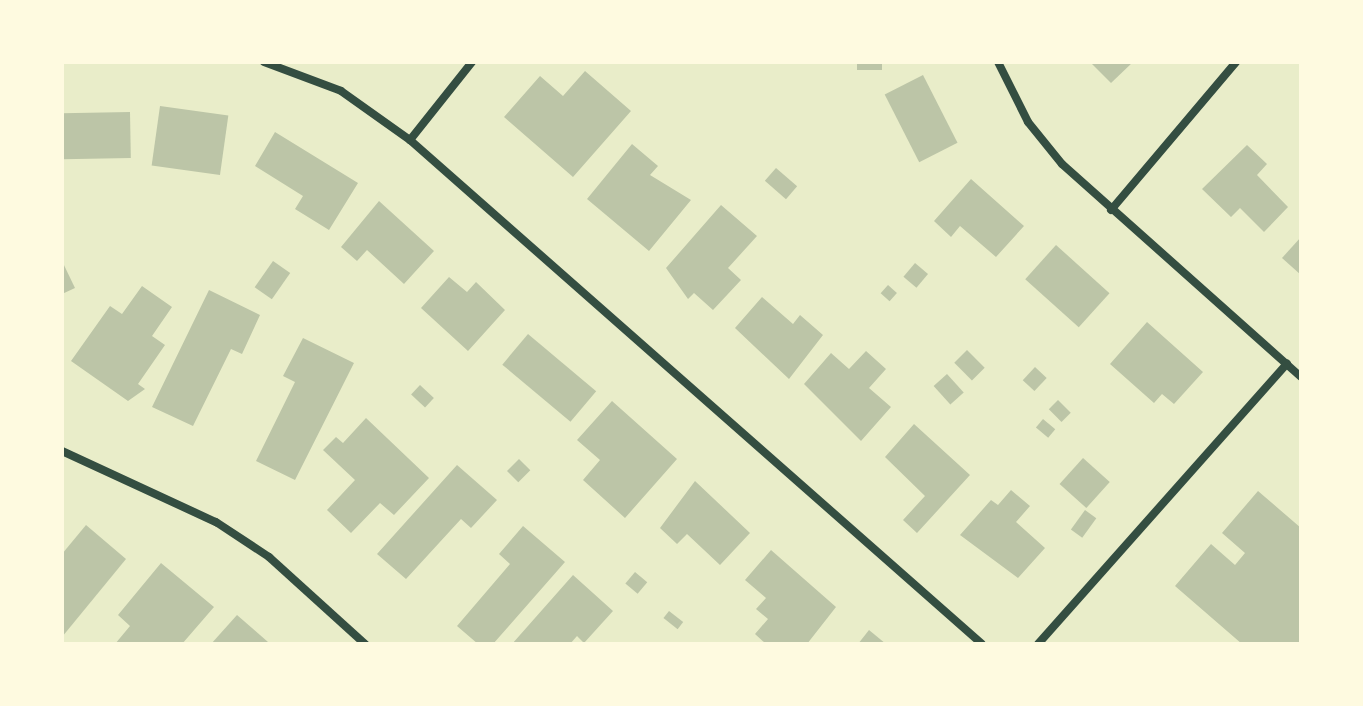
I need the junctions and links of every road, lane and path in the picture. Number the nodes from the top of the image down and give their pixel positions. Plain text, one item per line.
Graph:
1 (264, 62) edge
2 (472, 62) edge
3 (998, 62) edge
4 (1236, 62) edge
5 (410, 140) junction
6 (1111, 210) junction
7 (1287, 364) junction
8 (1301, 377) edge
9 (62, 451) edge
10 (365, 644) edge
11 (982, 644) edge
12 (1038, 644) edge

1 - 5 street
2 - 5 street
3 - 6 street
4 - 6 street
5 - 11 street
6 - 7 street
7 - 8 street
7 - 12 street
9 - 10 street

